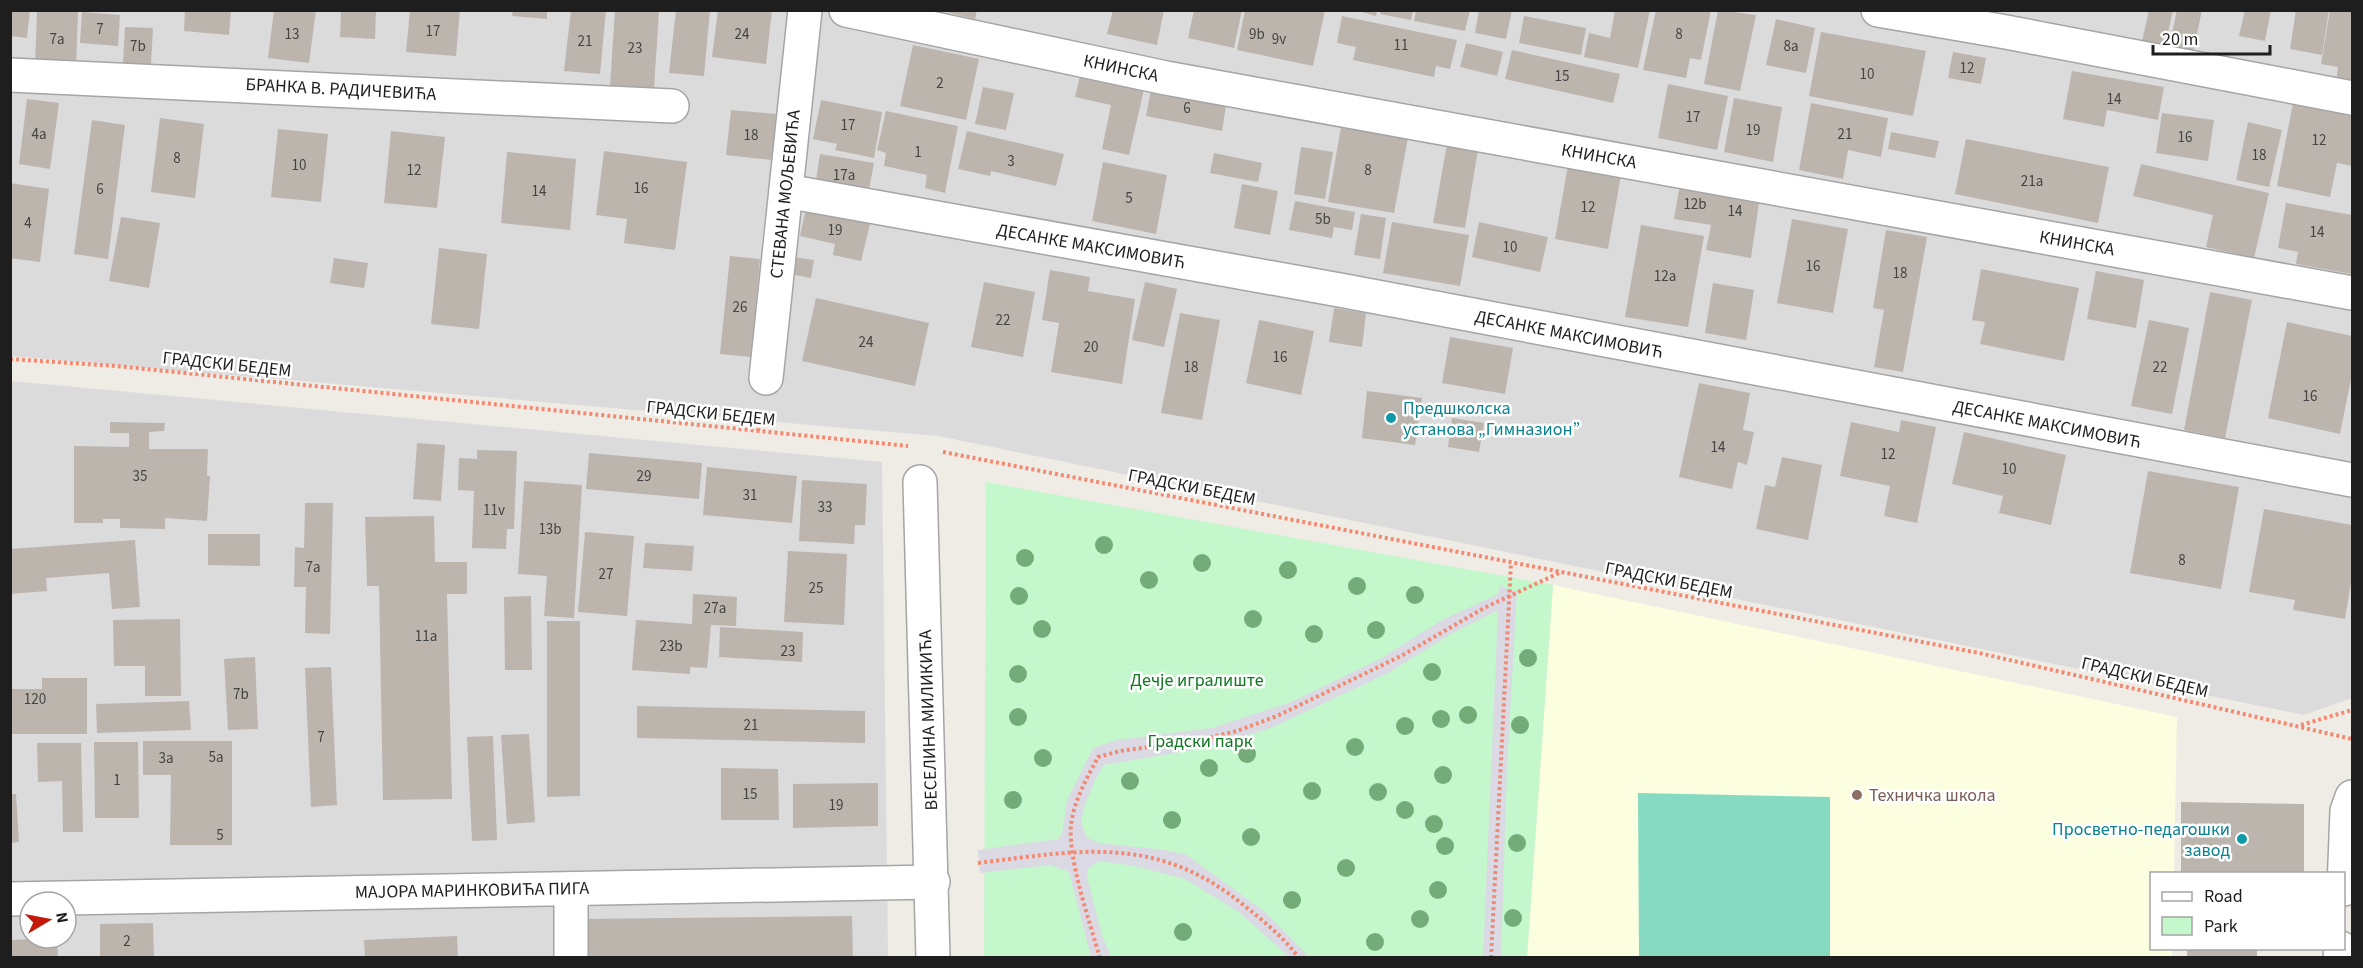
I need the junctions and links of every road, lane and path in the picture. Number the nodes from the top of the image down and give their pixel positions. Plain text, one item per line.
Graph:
1 (805, 10) edge
2 (846, 10) edge
3 (1878, 10) edge
4 (10, 75) edge
5 (2352, 98) edge
6 (672, 106) dead end
7 (786, 191) junction
8 (2352, 293) edge
9 (10, 359) edge
10 (766, 378) dead end
11 (912, 447) dead end
12 (935, 450) dead end
13 (2352, 480) edge
14 (921, 482) dead end
15 (1511, 563) junction
16 (1560, 573) junction
17 (1509, 596) junction
18 (2352, 710) edge
19 (2300, 726) junction
20 (2352, 739) edge
21 (2352, 797) edge
22 (1072, 851) junction
23 (978, 863) dead end
24 (2344, 872) edge
25 (933, 882) junction
26 (571, 889) junction
27 (10, 899) edge
28 (571, 957) edge
29 (933, 957) edge
30 (1100, 957) edge
31 (1299, 957) edge
32 (1491, 957) edge

1 - 7 street, СТЕВАНА МОЉЕВИЋА
2 - 8 street, КНИНСКА
3 - 5 street
4 - 6 street, БРАНКА В. РАДИЧЕВИЋА
7 - 10 street, СТЕВАНА МОЉЕВИЋА
7 - 13 street, ДЕСАНКЕ МАКСИМОВИЋ
9 - 11 path, ГРАДСКИ БЕДЕМ
12 - 15 path, ГРАДСКИ БЕДЕМ
14 - 25 street, ВЕСЕЛИНА МИЛИКИЋА
15 - 16 path, ГРАДСКИ БЕДЕМ
15 - 17 path
16 - 17 path
16 - 19 path, ГРАДСКИ БЕДЕМ
17 - 22 path
17 - 32 path
18 - 19 path
19 - 20 path, ГРАДСКИ БЕДЕМ
21 - 24 street
22 - 23 path
22 - 30 path
22 - 31 path
25 - 26 street, МАЈОРА МАРИНКОВИЋА ПИГА
25 - 29 street, ВЕСЕЛИНА МИЛИКИЋА
26 - 27 street, МАЈОРА МАРИНКОВИЋА ПИГА
26 - 28 street

